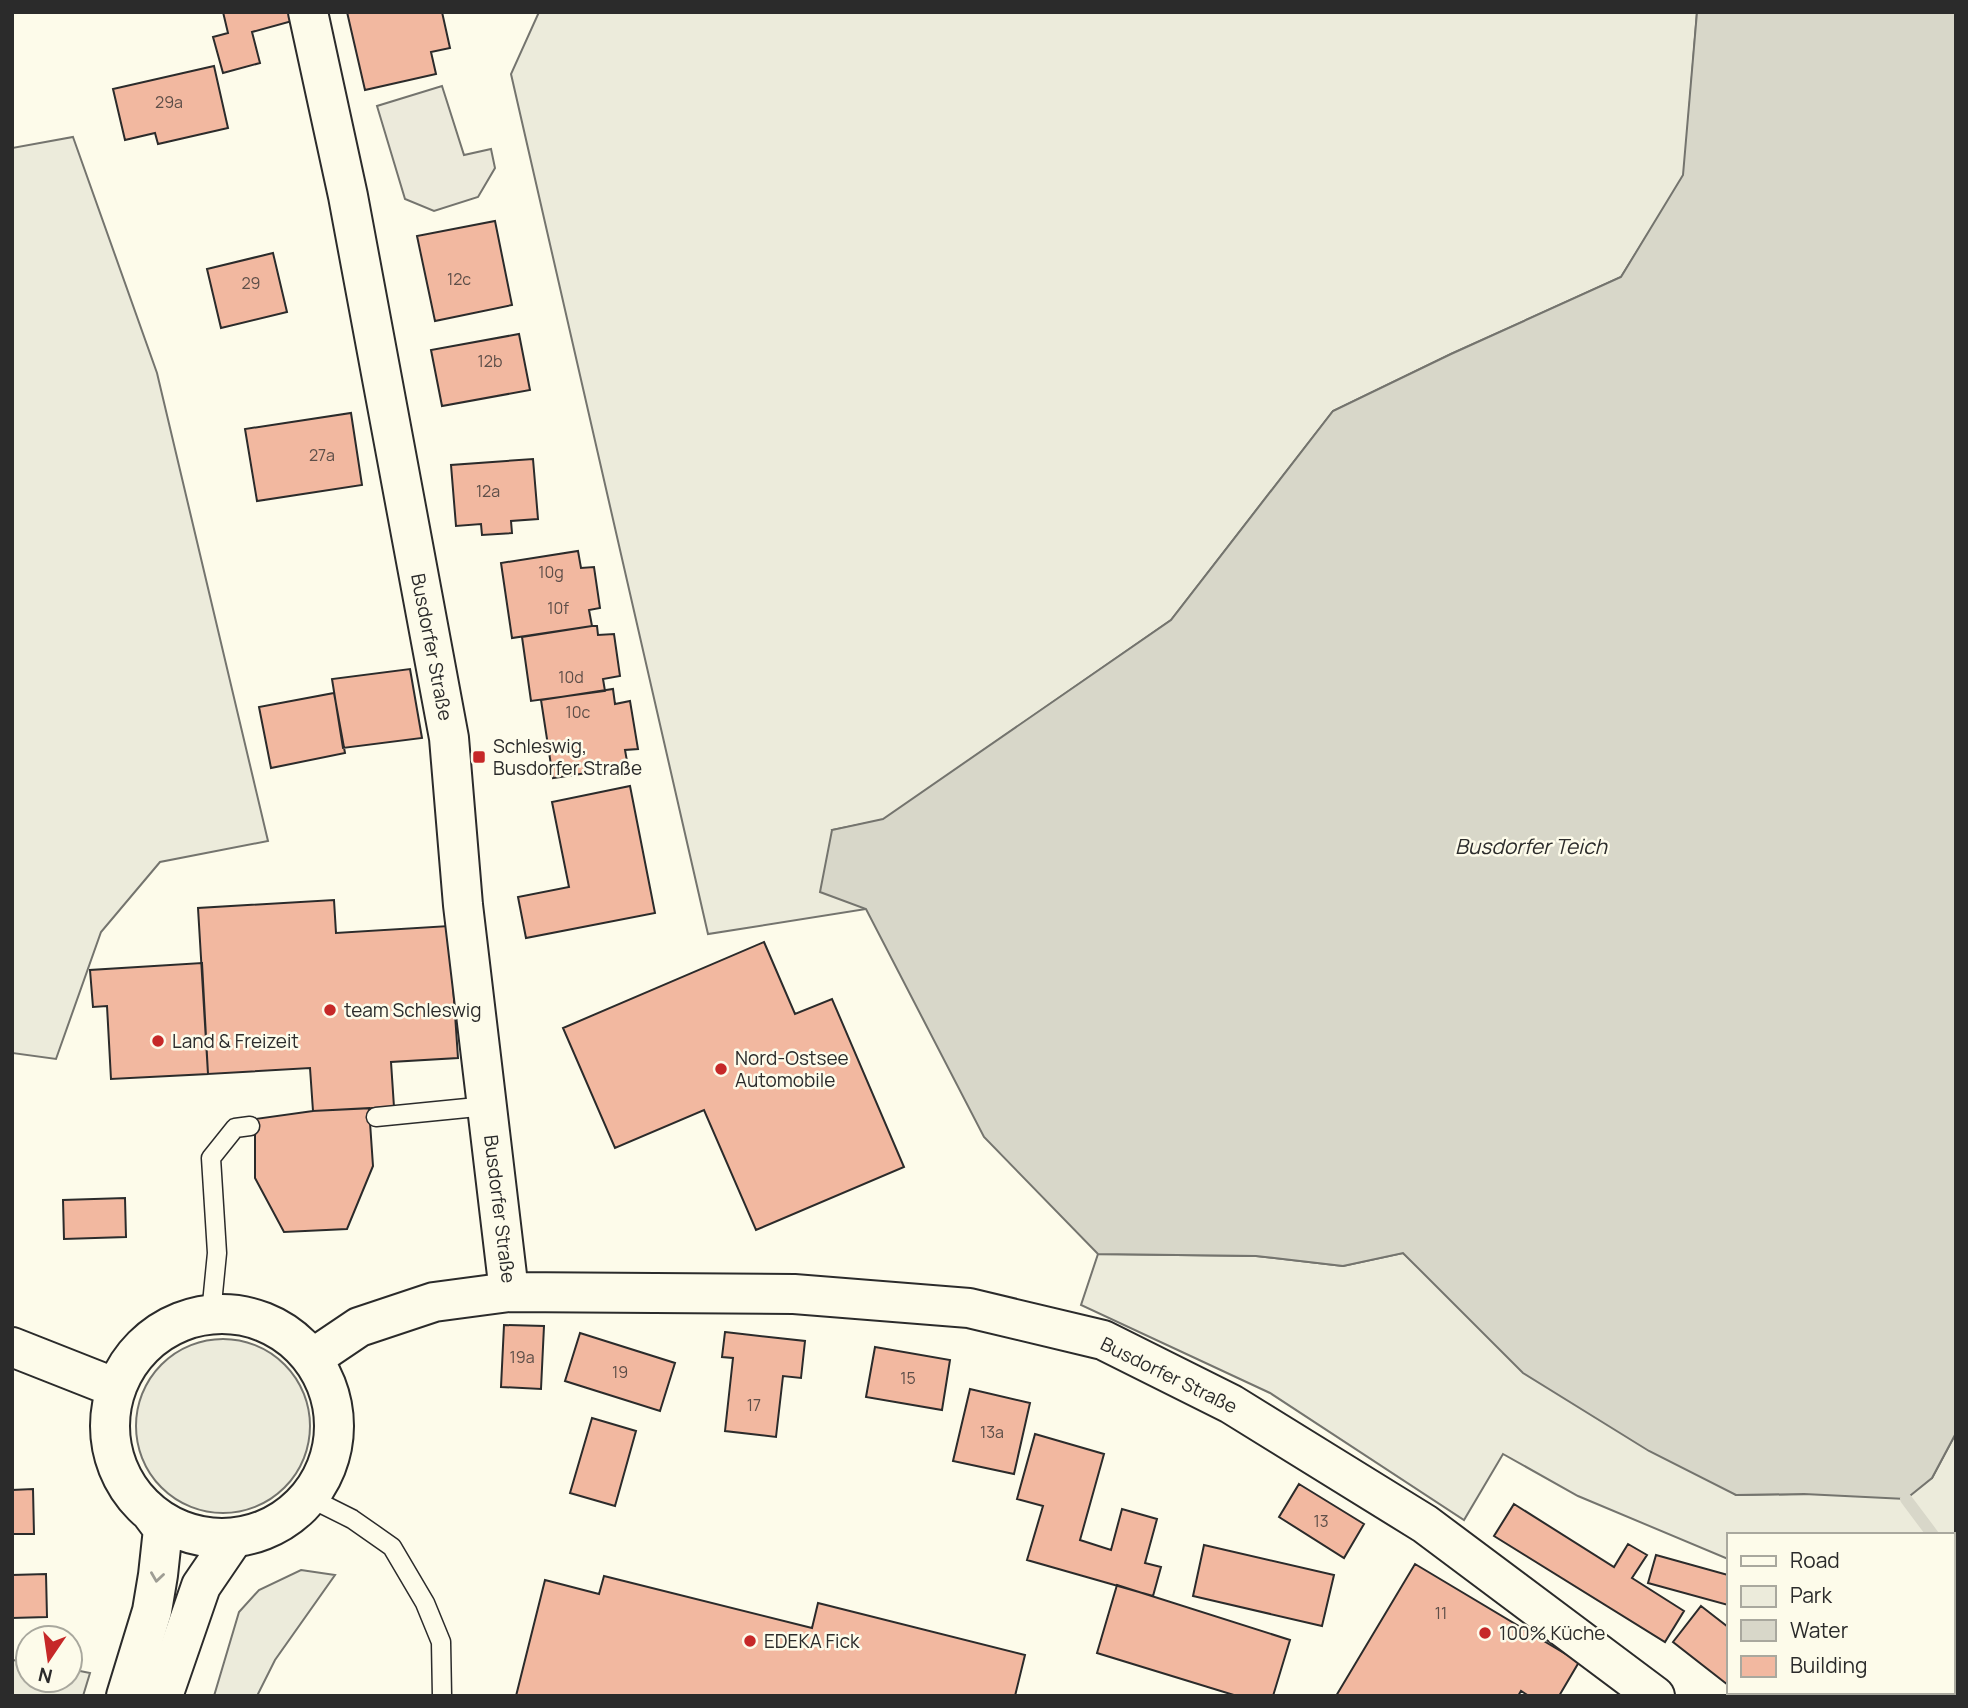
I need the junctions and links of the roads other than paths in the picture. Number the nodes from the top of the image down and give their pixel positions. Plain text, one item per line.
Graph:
1 (308, 12) edge
2 (487, 1106) junction
3 (376, 1117) dead end
4 (250, 1126) dead end
5 (509, 1292) junction
6 (211, 1314) junction
7 (12, 1347) edge
8 (313, 1358) junction
9 (116, 1388) junction
10 (310, 1498) junction
11 (150, 1513) junction
12 (233, 1539) junction
13 (126, 1696) edge
14 (163, 1696) edge
15 (442, 1696) edge
16 (1655, 1696) edge

1 - 2 main road, Busdorfer Straße
2 - 3 lane
2 - 5 main road, Busdorfer Straße
4 - 6 lane
5 - 8 main road
5 - 16 main road, Busdorfer Straße
6 - 8 main road
6 - 9 main road
7 - 9 main road
8 - 10 main road
9 - 11 main road
10 - 12 main road
10 - 15 lane
11 - 12 main road
11 -> 13 main road
12 - 14 main road

